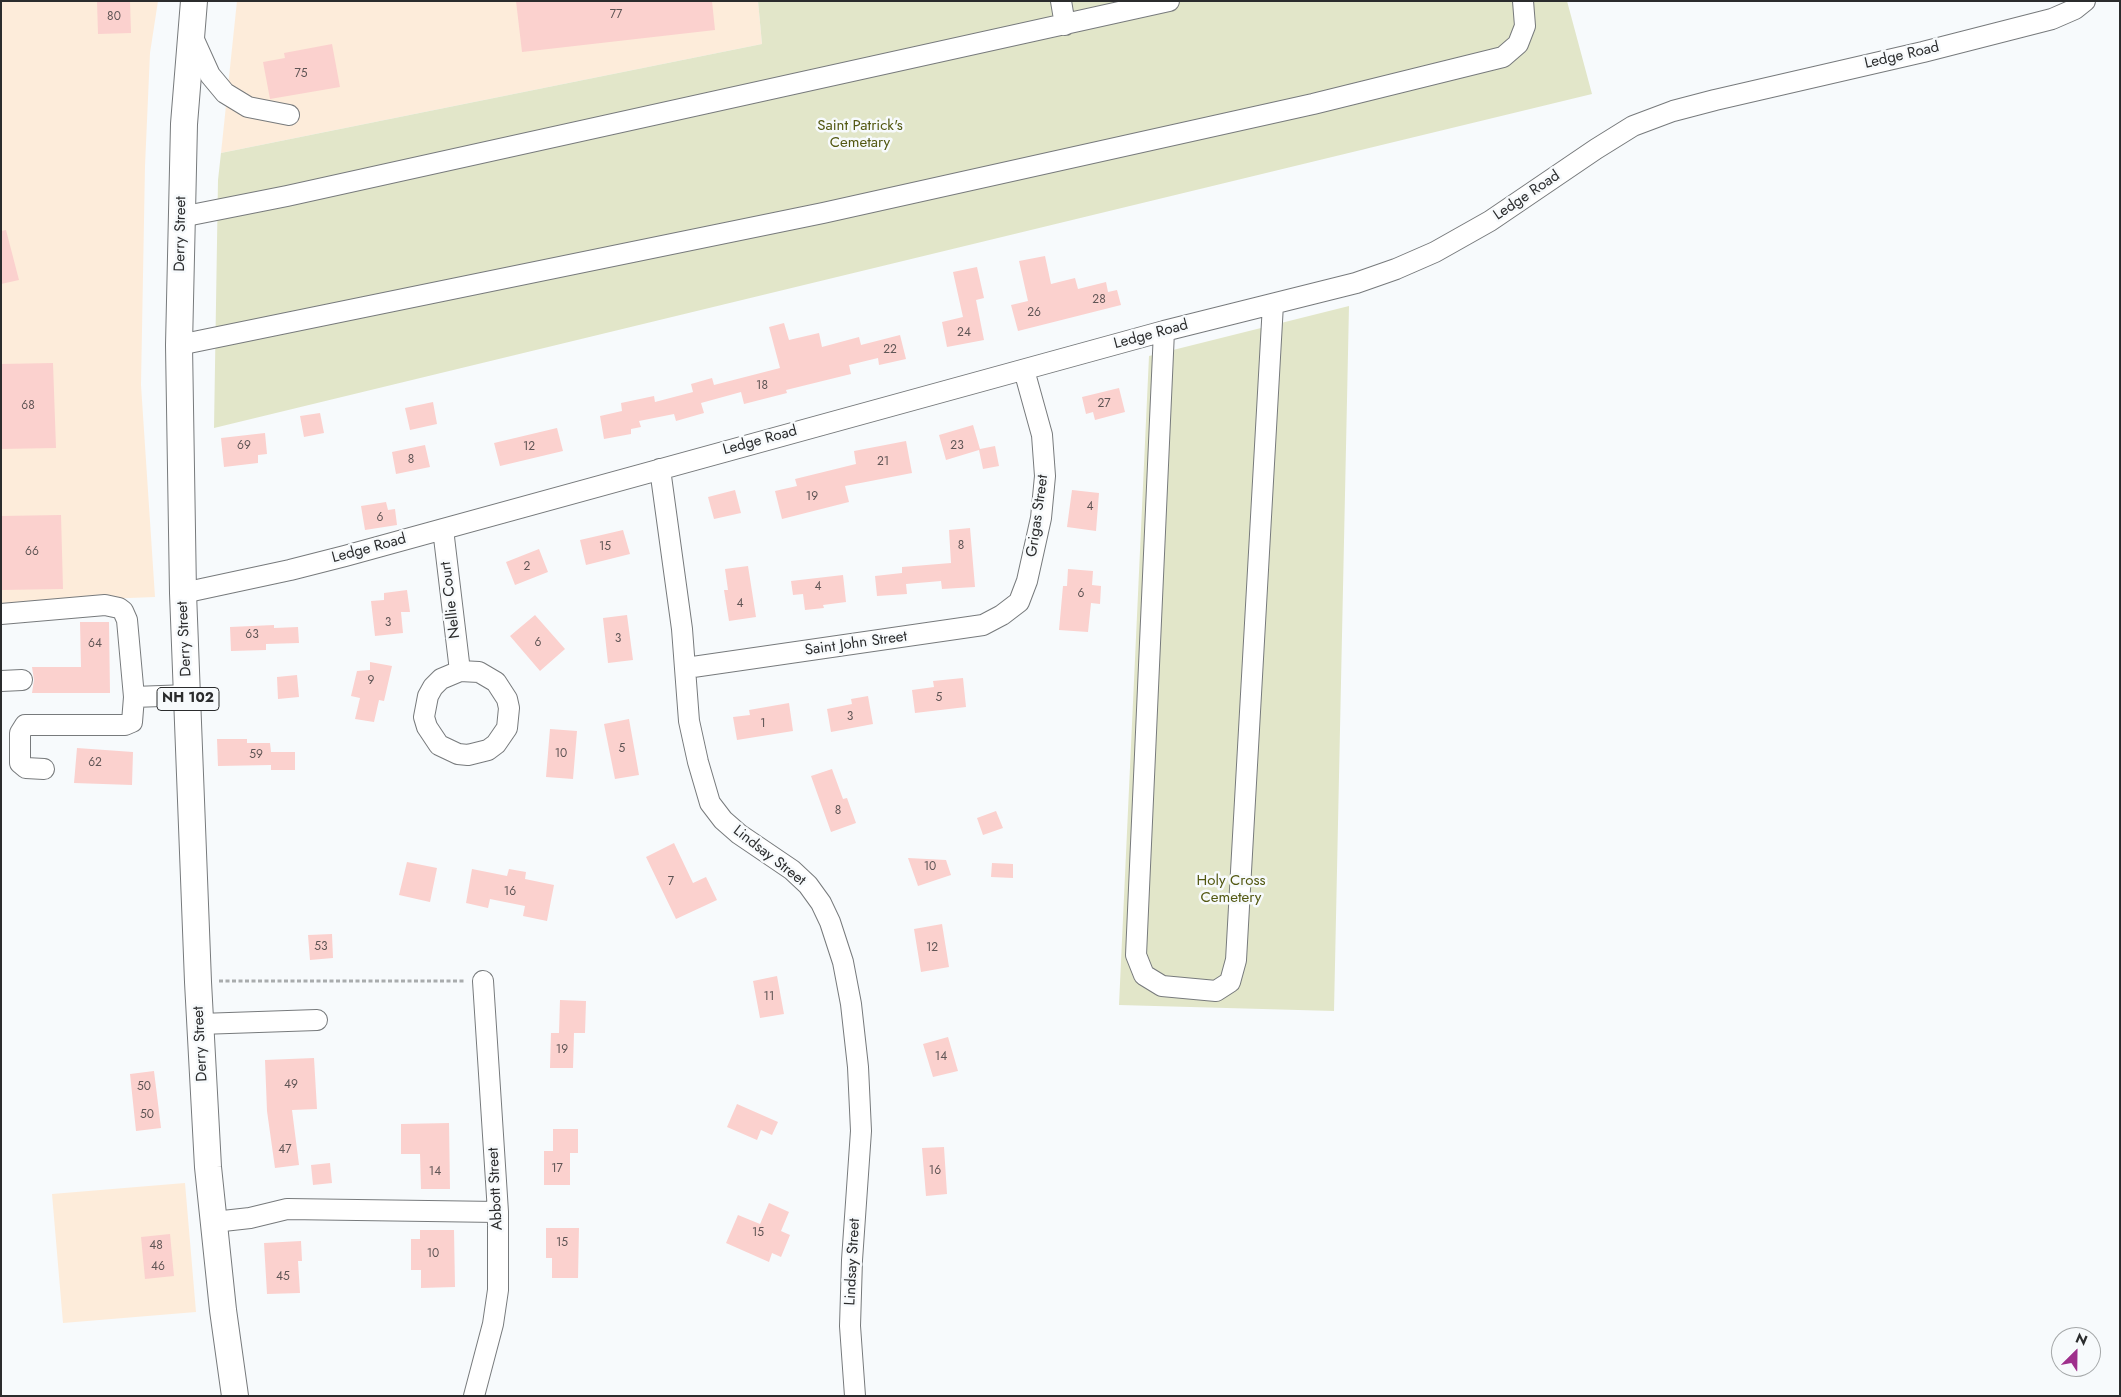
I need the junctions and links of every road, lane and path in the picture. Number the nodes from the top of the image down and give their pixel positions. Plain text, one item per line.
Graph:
1 (194, 1) edge
2 (1061, 1) edge
3 (1169, 1) edge
4 (1523, 1) edge
5 (2085, 1) edge
6 (1066, 25) junction
7 (191, 32) junction
8 (289, 114) dead end
9 (181, 217) junction
10 (1273, 304) junction
11 (1164, 331) junction
12 (178, 345) junction
13 (1024, 370) junction
14 (660, 469) junction
15 (443, 529) junction
16 (183, 593) junction
17 (1019, 602) joint
18 (1, 614) edge
19 (686, 668) junction
20 (460, 671) junction
21 (22, 680) dead end
22 (1, 681) edge
23 (188, 695) junction
24 (134, 697) junction
25 (44, 769) dead end
26 (483, 981) joint
27 (198, 982) junction
28 (317, 1020) dead end
29 (200, 1024) junction
30 (498, 1212) junction
31 (214, 1222) junction
32 (235, 1396) edge
33 (474, 1396) edge
34 (855, 1396) edge

1 - 7 main road, Derry Street / NH 102
2 - 6 street
3 - 6 street
4 - 12 street
5 - 10 street, Ledge Road
6 - 9 street
7 - 8 street
7 - 9 main road, Derry Street / NH 102
9 - 12 main road, Derry Street / NH 102
10 - 11 street, Ledge Road
10 - 11 street
11 - 13 street, Ledge Road
12 - 16 main road, Derry Street / NH 102
13 - 14 street, Ledge Road
13 - 17 street, Grigas Street
14 - 15 street, Ledge Road
14 - 19 street, Lindsay Street
15 - 16 street, Ledge Road
15 - 20 street, Nellie Court
16 - 23 main road, Derry Street / NH 102
17 - 19 street, Saint John Street
18 - 24 street
19 - 34 street, Lindsay Street
20 - 20 street
21 - 22 street
23 - 24 street
23 - 27 main road, Derry Street / NH 102
24 - 25 street
26 - 27 path
26 - 30 street, Abbott Street
27 - 29 main road, Derry Street / NH 102
28 - 29 street
29 - 31 main road, Derry Street / NH 102
30 - 31 street
30 - 33 street, Abbott Street
31 - 32 main road, Derry Street / NH 102

